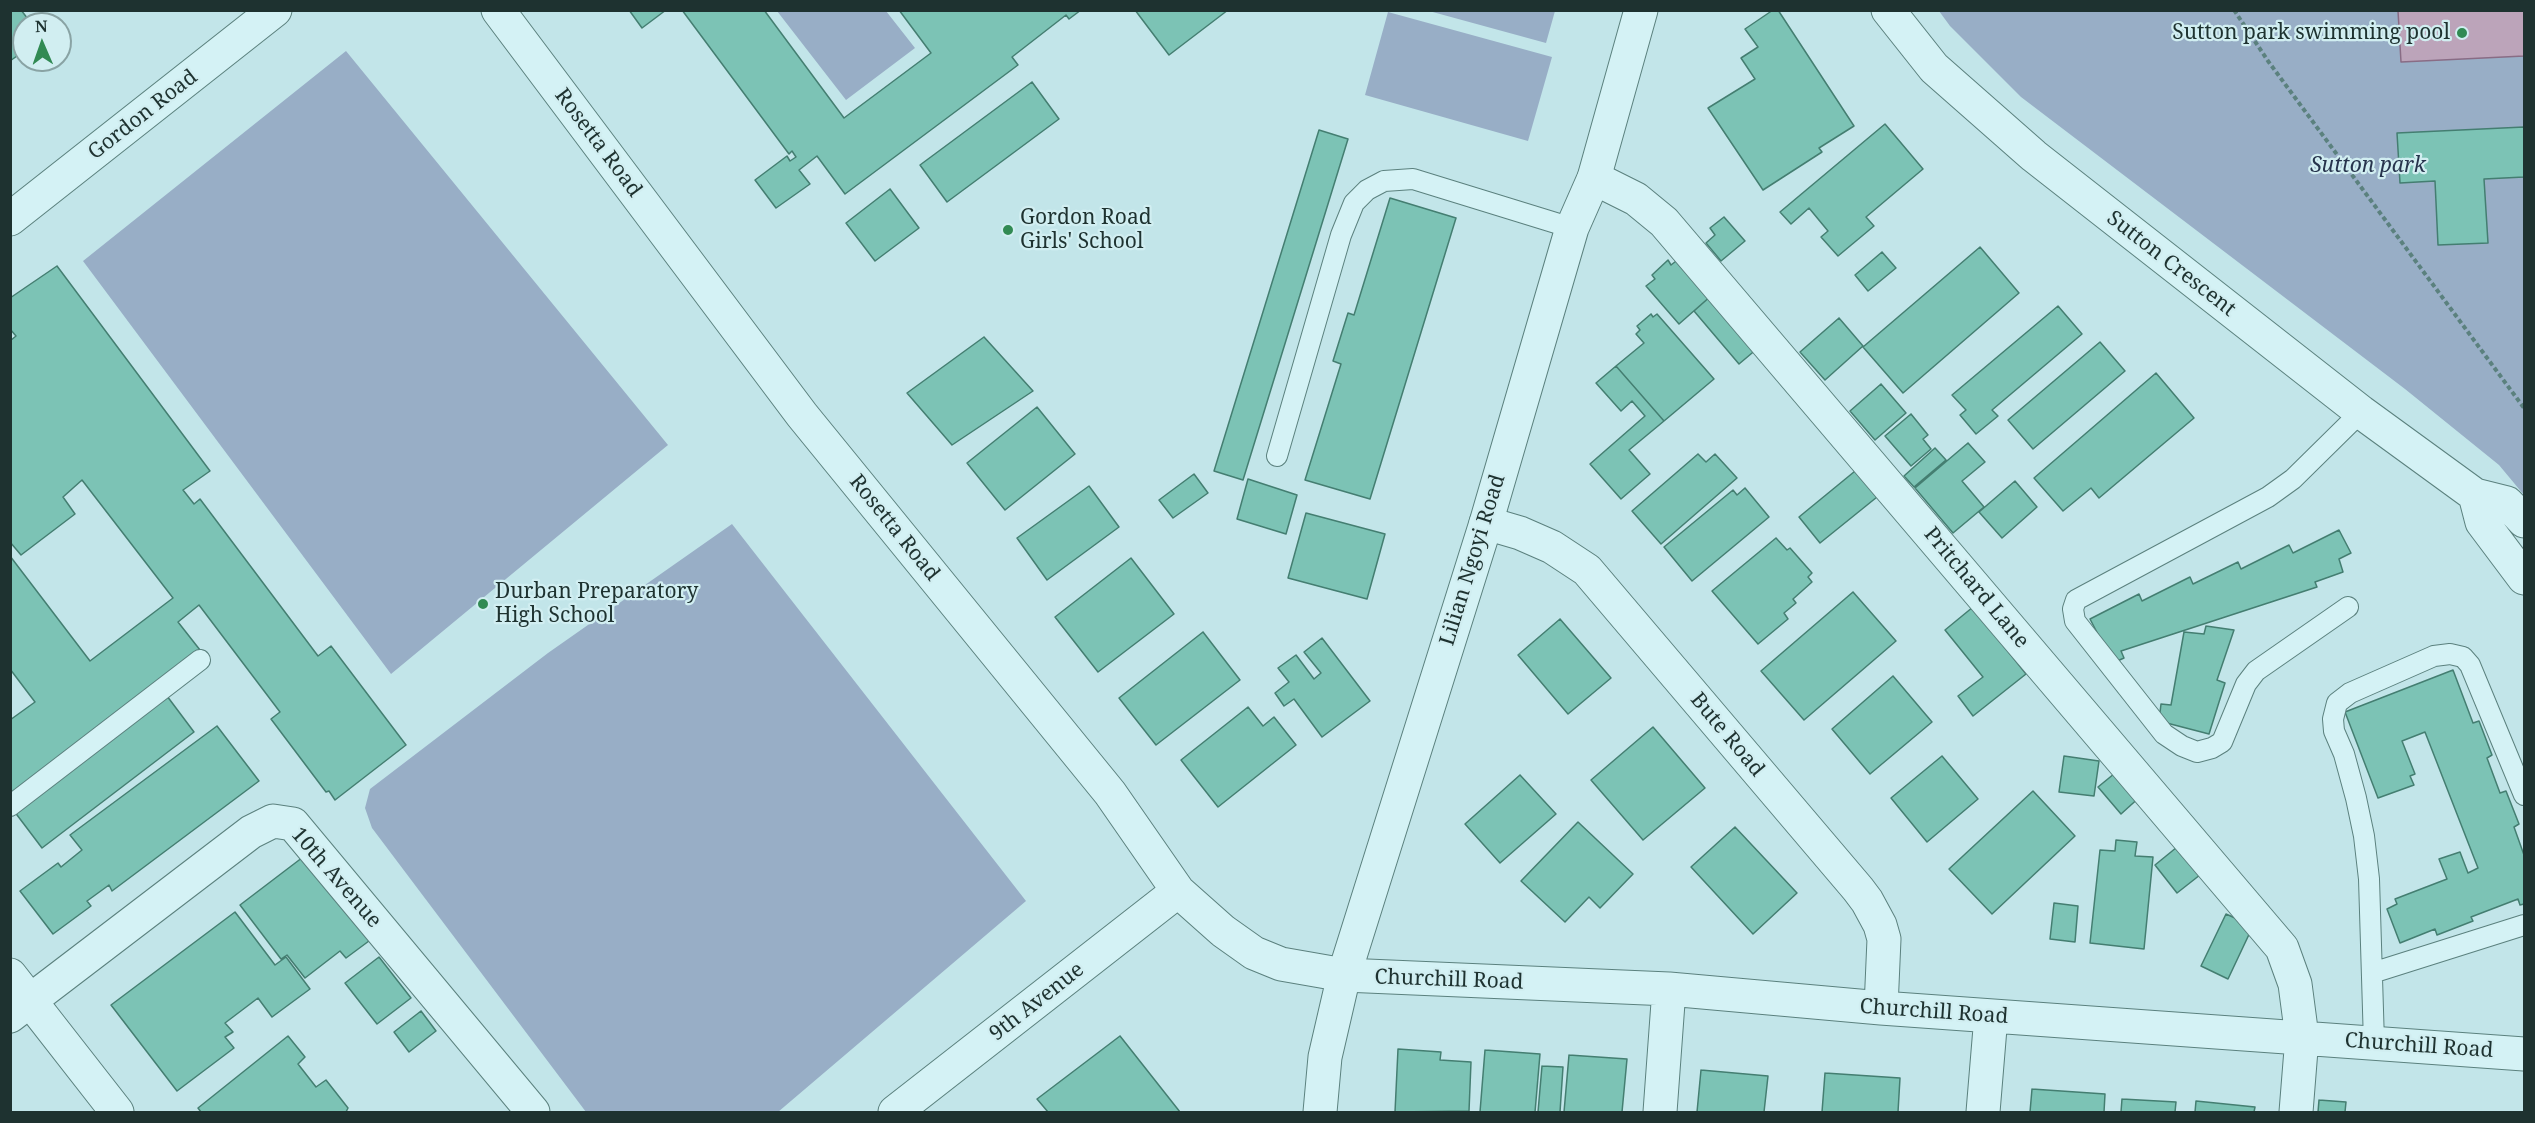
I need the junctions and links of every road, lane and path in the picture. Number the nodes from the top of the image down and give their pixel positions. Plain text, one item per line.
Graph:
1 (275, 10) edge
2 (498, 10) edge
3 (1641, 10) edge
4 (1887, 10) edge
5 (2234, 10) edge
6 (1594, 178) junction
7 (10, 219) edge
8 (1572, 228) junction
9 (2524, 408) edge
10 (2361, 412) junction
11 (1277, 456) dead end
12 (2475, 495) junction
13 (2524, 521) edge
14 (1486, 523) junction
15 (2524, 578) edge
16 (2348, 608) dead end
17 (200, 660) dead end
18 (2524, 795) edge
19 (10, 806) edge
20 (1178, 891) junction
21 (2524, 925) edge
22 (2373, 973) junction
23 (10, 975) edge
24 (1344, 975) junction
25 (1669, 989) junction
26 (1881, 1008) junction
27 (20, 1009) edge
28 (1991, 1016) junction
29 (2302, 1038) junction
30 (2374, 1043) junction
31 (2524, 1054) edge
32 (117, 1113) edge
33 (533, 1113) edge
34 (895, 1113) edge
35 (1320, 1113) edge
36 (1660, 1113) edge
37 (1983, 1113) edge
38 (2296, 1113) edge

1 - 7 street, Gordon Road
2 - 20 street, Rosetta Road
3 - 6 street, Lilian Ngoyi Road
4 - 10 street, Sutton Crescent
5 - 9 path
6 - 8 street, Lilian Ngoyi Road
6 - 29 street, Pritchard Lane
8 - 11 lane
8 - 14 street, Lilian Ngoyi Road
10 - 12 street, Sutton Crescent
10 - 16 lane
12 - 13 street, Sutton Crescent
12 - 15 street
14 - 24 street, Lilian Ngoyi Road
14 - 26 street, Bute Road
17 - 19 lane
18 - 22 lane
20 - 24 street, Rosetta Road
20 - 34 street, 9th Avenue
21 - 22 lane
22 - 30 lane
23 - 27 street
24 - 25 street, Churchill Road
24 - 35 street, Lilian Ngoyi Road
25 - 26 street, Churchill Road
25 - 36 street
26 - 28 street, Churchill Road
27 - 32 street
27 - 33 street, 10th Avenue
28 - 29 street, Churchill Road
28 - 37 street
29 - 30 street, Churchill Road
29 - 38 street, Pritchard Lane
30 - 31 street, Churchill Road

